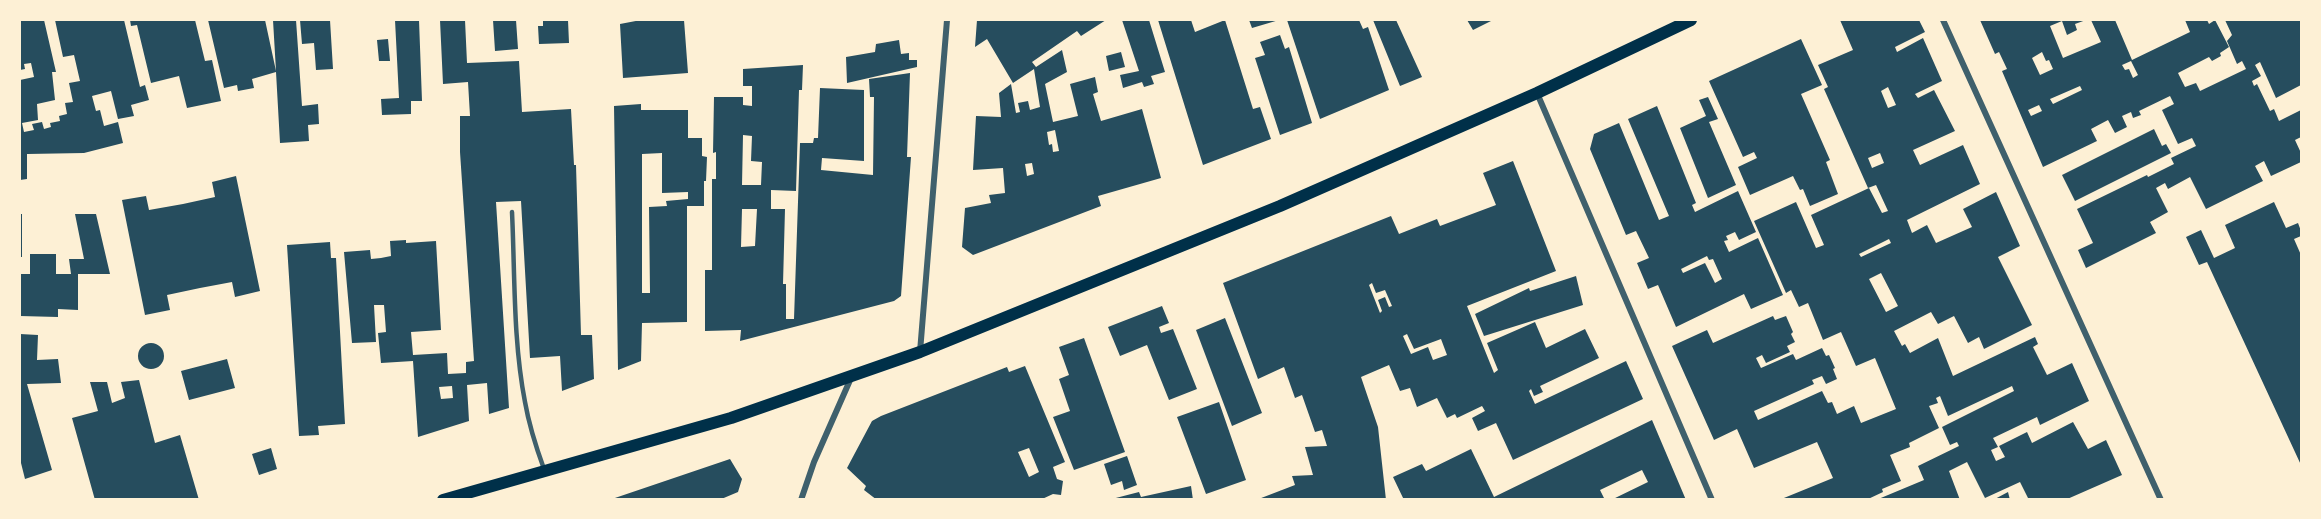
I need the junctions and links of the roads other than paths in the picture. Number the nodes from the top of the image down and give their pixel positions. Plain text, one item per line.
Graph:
1 (947, 20) edge
2 (1691, 20) edge
3 (1943, 20) edge
4 (1537, 93) junction
5 (512, 212) dead end
6 (920, 352) junction
7 (852, 376) junction
8 (544, 471) junction
9 (443, 500) edge
10 (801, 500) edge
11 (1712, 500) edge
12 (2161, 500) edge

1 - 6 street
2 - 4 main road
3 - 12 street
4 - 6 main road
4 - 11 street
5 - 8 lane
6 - 7 main road
7 - 8 main road
7 - 10 street
8 - 9 main road

